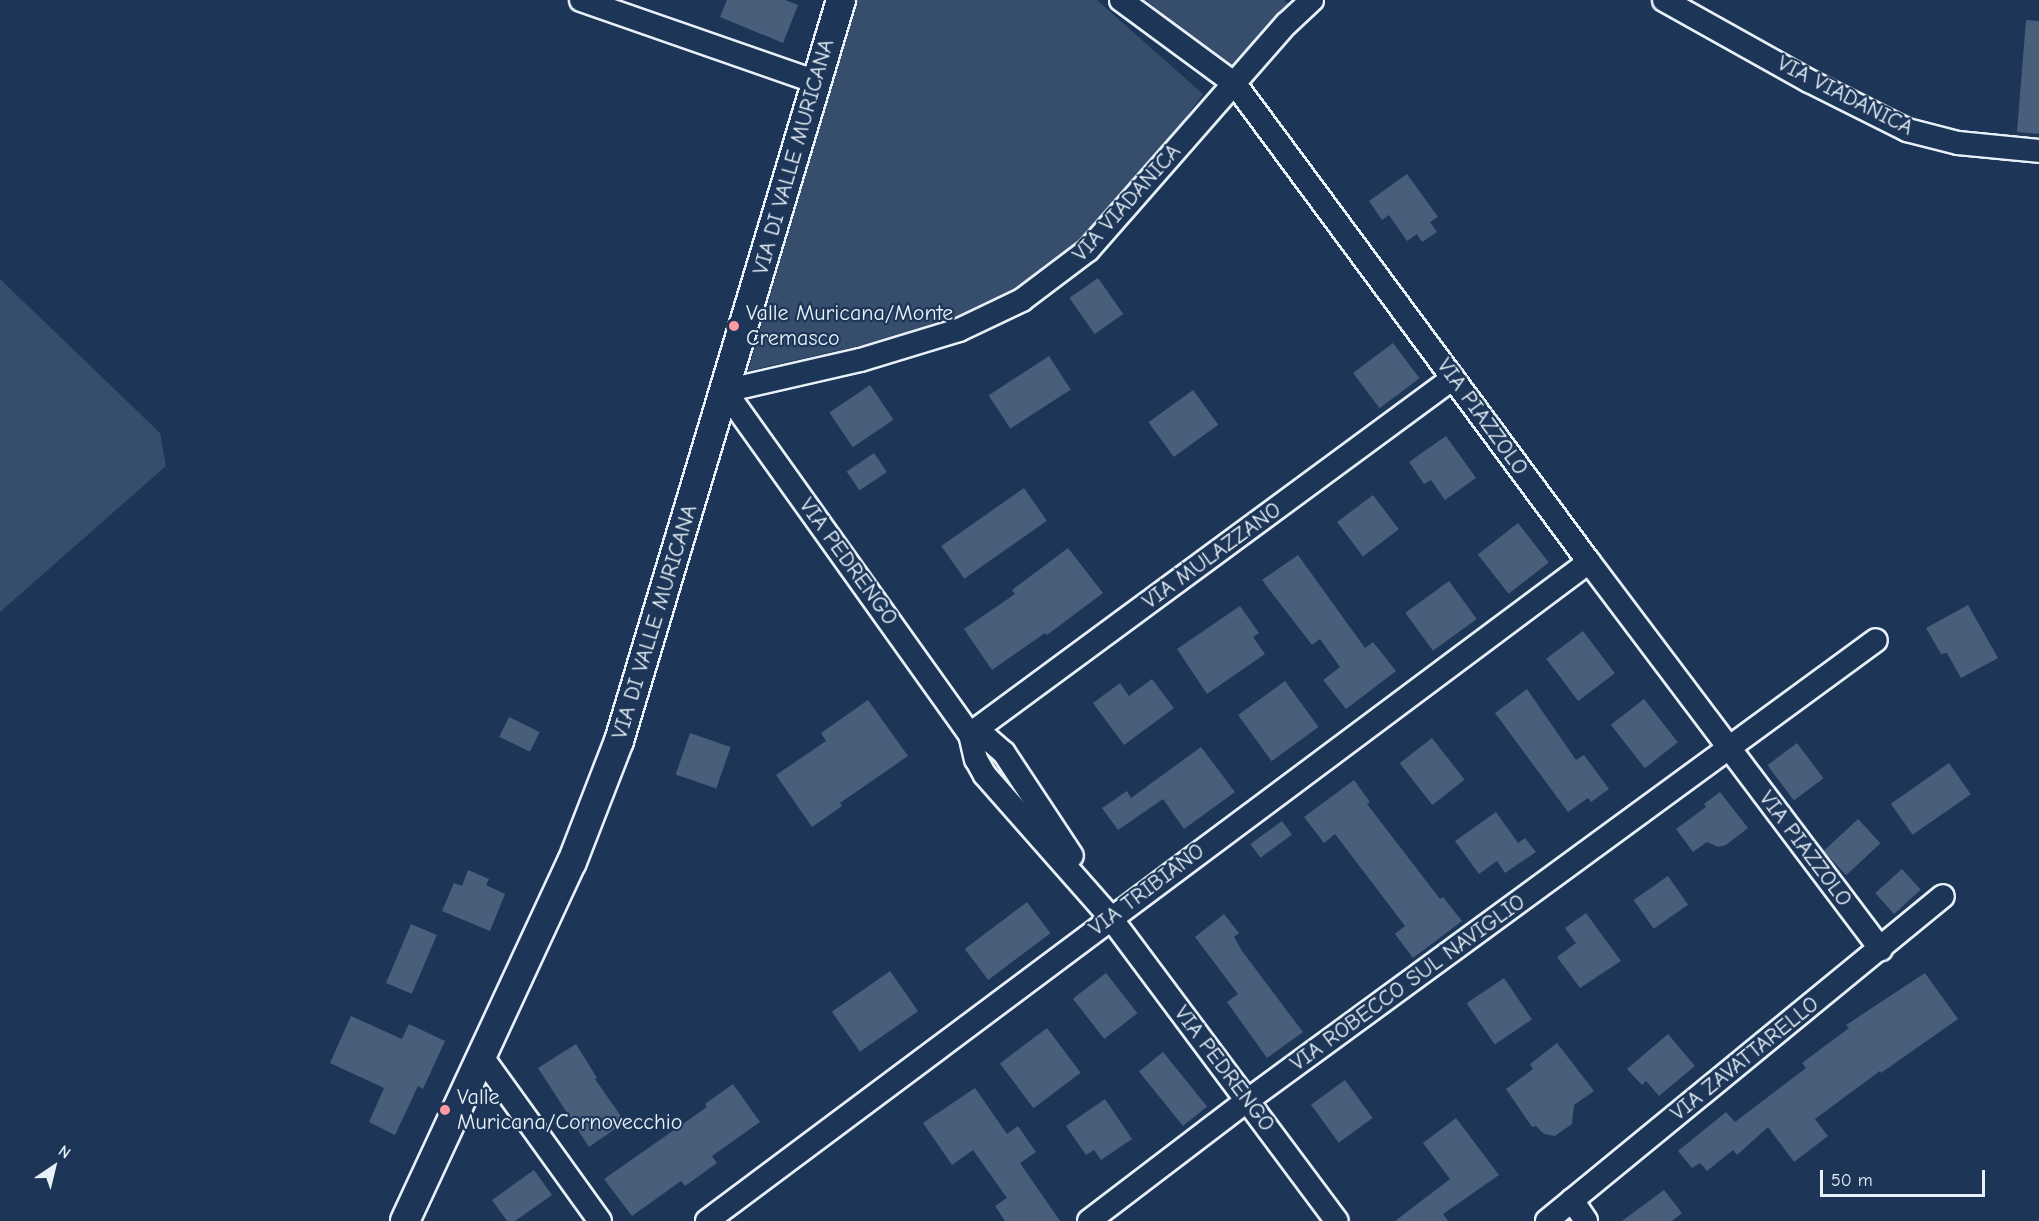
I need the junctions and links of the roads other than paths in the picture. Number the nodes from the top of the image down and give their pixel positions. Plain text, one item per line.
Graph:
1 (581, 0) edge
2 (841, 0) edge
3 (1121, 0) edge
4 (1312, 0) edge
5 (1664, 0) edge
6 (816, 82) junction
7 (1235, 84) junction
8 (2039, 151) edge
9 (1453, 378) junction
10 (725, 391) junction
11 (1589, 562) junction
12 (1876, 640) dead end
13 (970, 734) junction
14 (1730, 750) junction
15 (1942, 896) dead end
16 (1110, 917) junction
17 (1881, 949) junction
18 (482, 1057) junction
19 (1248, 1100) junction
20 (1572, 1200) junction
21 (405, 1221) edge
22 (600, 1221) edge
23 (708, 1221) edge
24 (1089, 1221) edge
25 (1337, 1221) edge
26 (1547, 1221) edge
27 (1587, 1221) edge

1 - 6 street
2 - 6 street, VIA DI VALLE MURICANA
3 - 7 street, VIA PIAZZOLO
4 - 7 street, VIA VIADANICA
5 - 8 street, VIA VIADANICA
6 - 10 street, VIA DI VALLE MURICANA
7 - 9 street, VIA PIAZZOLO
7 - 10 street, VIA VIADANICA
9 - 11 street, VIA PIAZZOLO
9 - 13 street, VIA MULAZZANO
10 - 13 street, VIA PEDRENGO
10 - 18 street, VIA DI VALLE MURICANA
11 - 14 street, VIA PIAZZOLO
11 - 16 street, VIA TRIBIANO
12 - 14 street
13 - 16 street, VIA PEDRENGO
14 - 17 street, VIA PIAZZOLO
14 - 19 street, VIA ROBECCO SUL NAVIGLIO
15 - 17 street, VIA ZAVATTARELLO
16 - 19 street, VIA PEDRENGO
16 - 23 street, VIA TRIBIANO
17 - 20 street, VIA ZAVATTARELLO
18 - 21 street, VIA DI VALLE MURICANA
18 - 22 street
19 - 24 street, VIA ROBECCO SUL NAVIGLIO
19 - 25 street, VIA PEDRENGO
20 - 26 street, VIA ZAVATTARELLO
20 - 27 street

